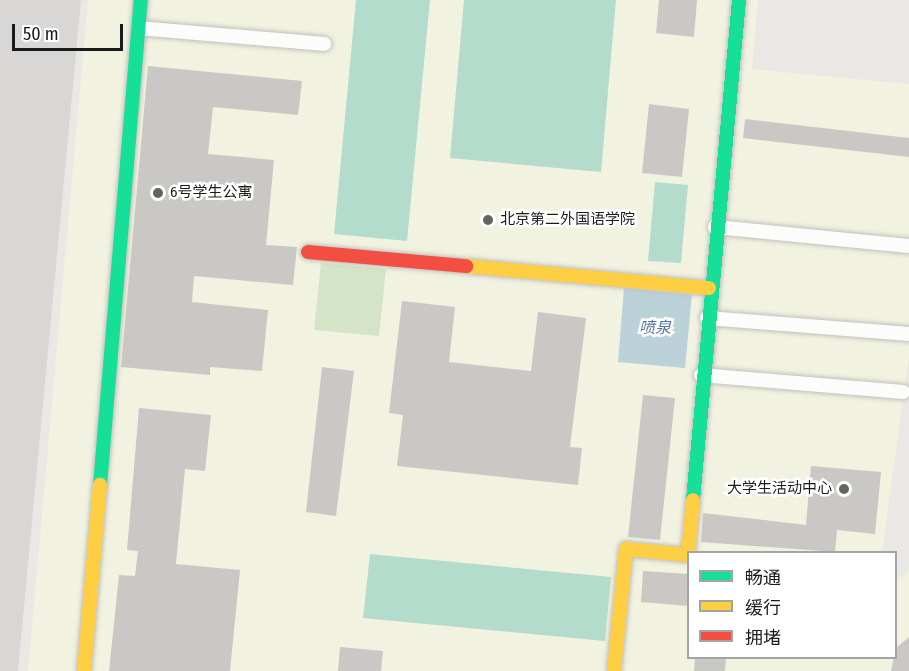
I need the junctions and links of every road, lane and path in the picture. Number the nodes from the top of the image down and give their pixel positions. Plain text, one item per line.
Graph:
1 (141, 0) edge
2 (739, 0) edge
3 (139, 28) junction
4 (324, 44) dead end
5 (715, 227) junction
6 (909, 246) edge
7 (308, 252) dead end
8 (710, 288) junction
9 (707, 318) junction
10 (909, 334) edge
11 (701, 375) junction
12 (903, 392) dead end
13 (688, 551) edge
14 (687, 555) edge
15 (84, 671) edge
16 (614, 671) edge

1 - 3 street
2 - 5 street
3 - 4 street
3 - 15 street
5 - 6 street
5 - 8 street
7 - 8 street
8 - 9 street
9 - 10 street
9 - 11 street
11 - 12 street
11 - 13 street
14 - 16 street

